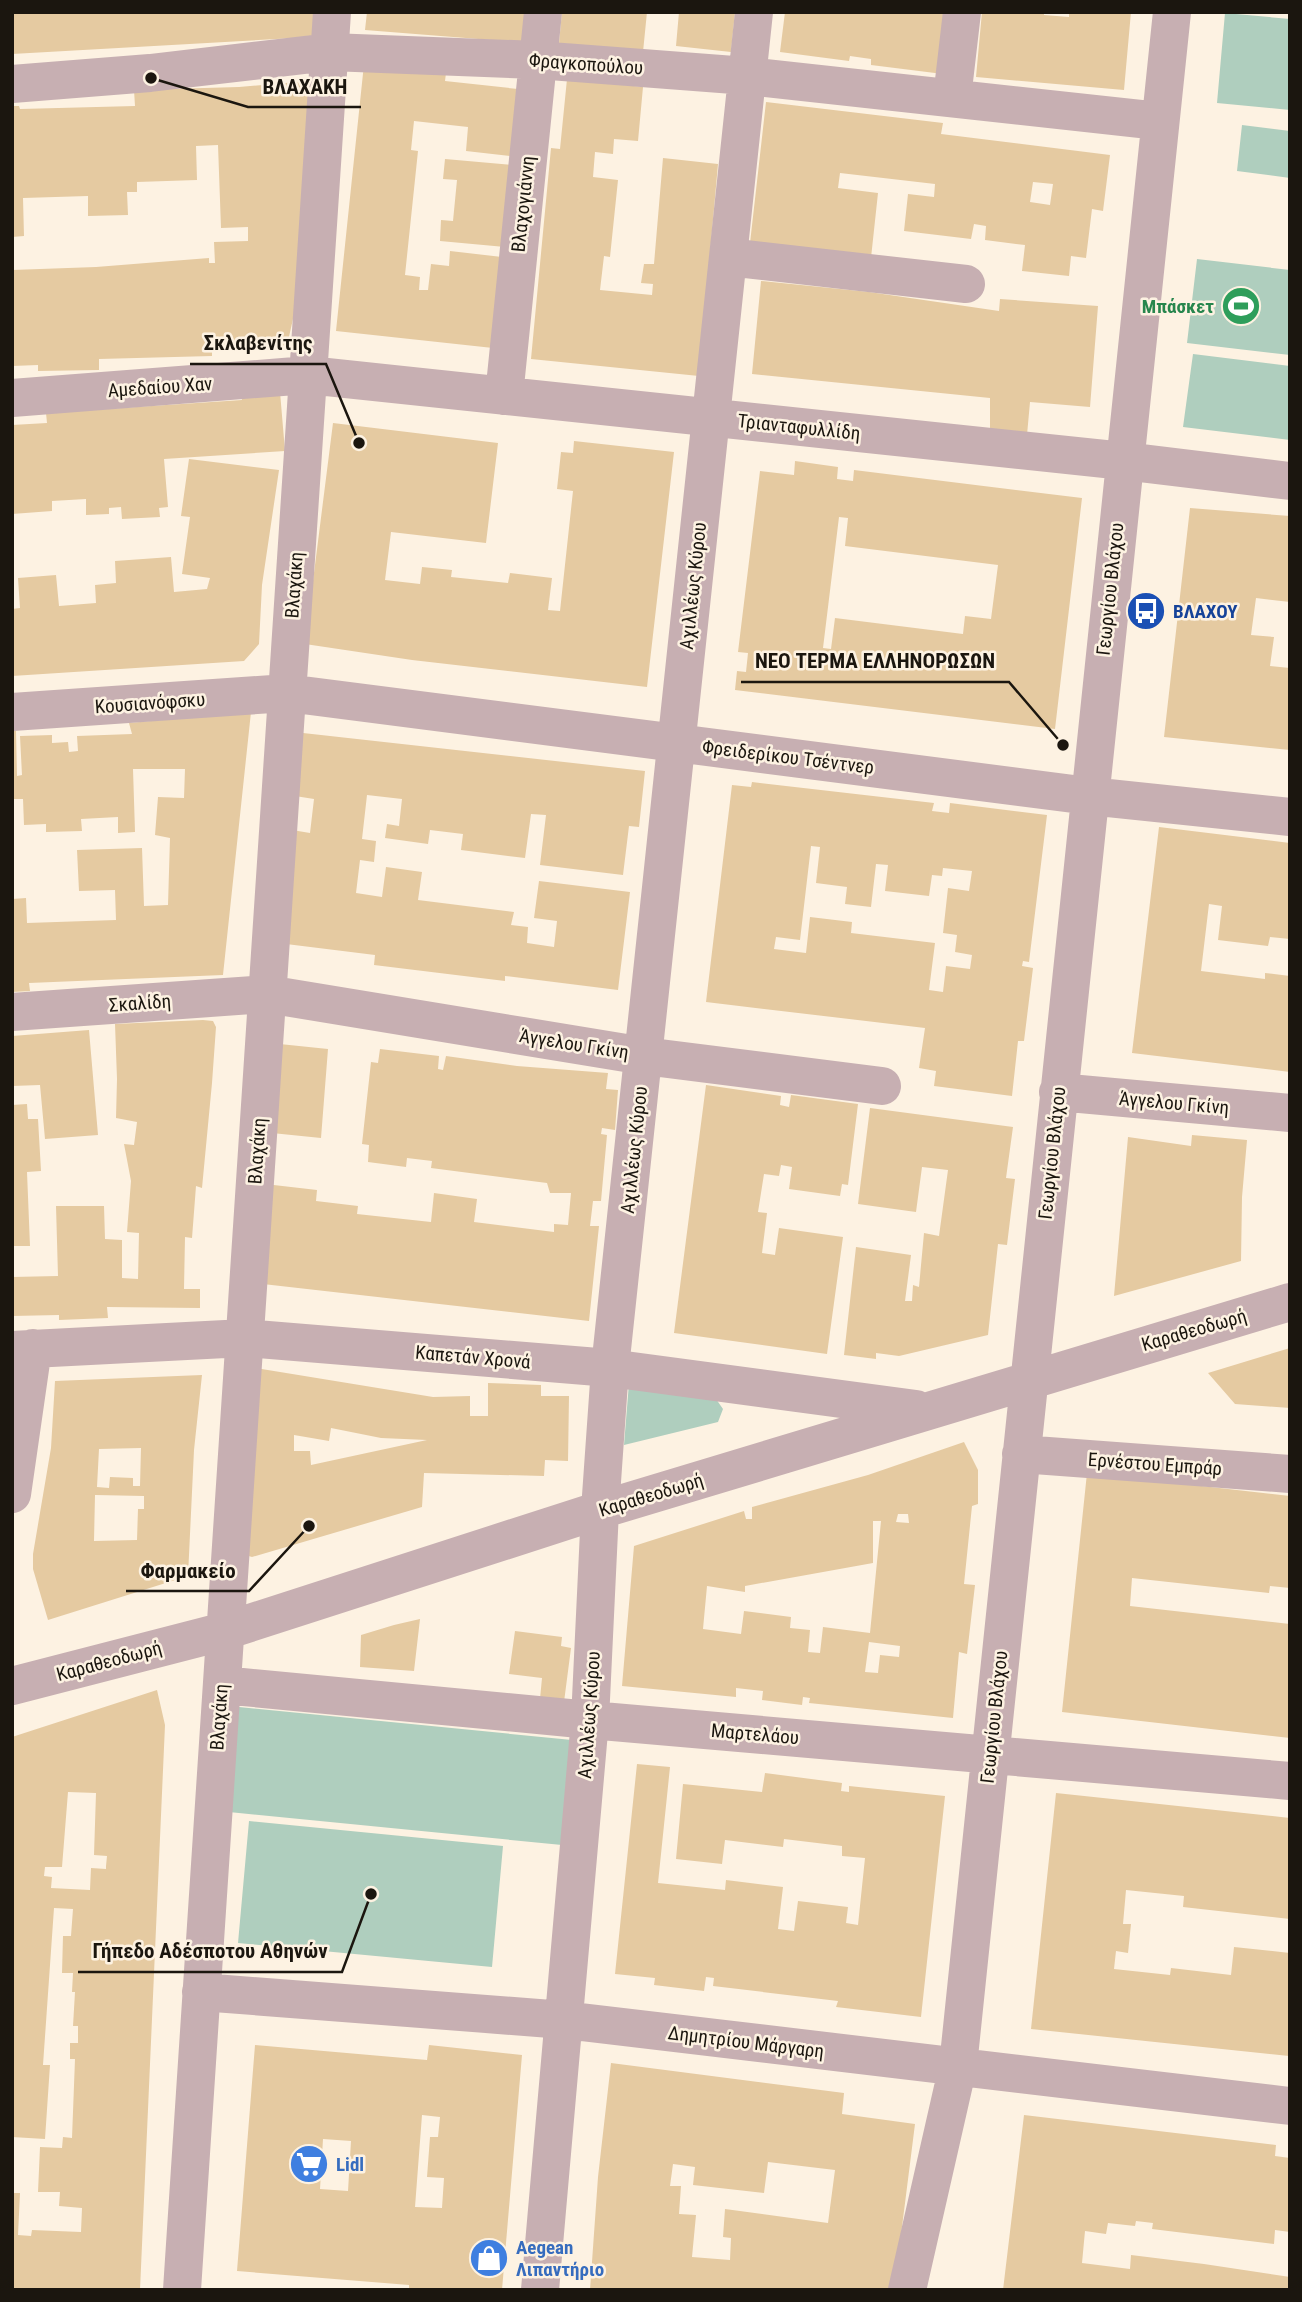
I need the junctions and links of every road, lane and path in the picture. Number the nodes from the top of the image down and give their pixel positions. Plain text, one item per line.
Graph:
1 (332, 12) edge
2 (543, 12) edge
3 (754, 12) edge
4 (962, 12) edge
5 (1172, 12) edge
6 (330, 52) junction
7 (537, 60) junction
8 (747, 76) junction
9 (12, 84) edge
10 (952, 98) junction
11 (1159, 121) junction
12 (728, 257) junction
13 (966, 284) dead end
14 (308, 375) junction
15 (504, 396) junction
16 (12, 398) edge
17 (710, 417) junction
18 (1124, 461) junction
19 (1290, 481) edge
20 (287, 693) junction
21 (12, 712) edge
22 (676, 742) junction
23 (1089, 796) junction
24 (1290, 817) edge
25 (267, 994) junction
26 (12, 1012) edge
27 (644, 1056) junction
28 (881, 1086) dead end
29 (1058, 1092) junction
30 (1290, 1113) edge
31 (1290, 1302) edge
32 (245, 1338) junction
33 (22, 1349) edge
34 (610, 1368) junction
35 (1028, 1382) junction
36 (931, 1411) junction
37 (1021, 1454) junction
38 (1290, 1474) edge
39 (12, 1494) edge
40 (600, 1510) junction
41 (225, 1631) junction
42 (222, 1685) junction
43 (12, 1686) edge
44 (590, 1720) junction
45 (990, 1754) junction
46 (1290, 1781) edge
47 (201, 1992) junction
48 (564, 2020) junction
49 (958, 2066) junction
50 (1290, 2106) edge
51 (182, 2290) edge
52 (540, 2290) edge
53 (907, 2290) edge

1 - 6 street, Βλαχάκη
2 - 7 street, Βλαχογιάννη
3 - 8 street, Αχιλλέως Κύρου
4 - 10 street
5 - 11 street, Γεωργίου Βλάχου
6 - 7 street, Φραγκοπούλου
6 - 9 street, Φραγκοπούλου
6 - 14 street, Βλαχάκη
7 - 8 street, Φραγκοπούλου
7 - 15 street, Βλαχογιάννη
8 - 10 street, Φραγκοπούλου
8 - 12 street, Αχιλλέως Κύρου
10 - 11 street, Φραγκοπούλου
11 - 18 street, Γεωργίου Βλάχου
12 - 13 street
12 - 17 street, Αχιλλέως Κύρου
14 - 15 street, Τριανταφυλλίδη
14 - 16 street, Αμεδαίου Χαν
14 - 20 street, Βλαχάκη
15 - 17 street, Τριανταφυλλίδη
17 - 18 street, Τριανταφυλλίδη
17 - 22 street, Αχιλλέως Κύρου
18 - 19 street, Τριανταφυλλίδη
18 - 23 street, Γεωργίου Βλάχου
20 - 21 street, Κουσιανόφσκυ
20 - 22 street, Φρειδερίκου Τσέντνερ
20 - 25 street, Βλαχάκη
22 - 23 street, Φρειδερίκου Τσέντνερ
22 - 27 street, Αχιλλέως Κύρου
23 - 24 street, Φρειδερίκου Τσέντνερ
23 - 29 street, Γεωργίου Βλάχου
25 - 26 street, Σκαλίδη
25 - 27 street, Άγγελου Γκίνη
25 - 32 street, Βλαχάκη
27 - 28 street, Άγγελου Γκίνη
27 - 34 street, Αχιλλέως Κύρου
29 - 30 street, Άγγελου Γκίνη
29 - 35 street, Γεωργίου Βλάχου
31 - 35 street, Καραθεοδωρή
32 - 33 street, Καπετάν Χρονά
32 - 34 street, Καπετάν Χρονά
32 - 41 street, Βλαχάκη
33 - 39 street
34 - 36 street, Καπετάν Χρονά
34 - 40 street, Αχιλλέως Κύρου
35 - 36 street, Καραθεοδωρή
35 - 37 street, Γεωργίου Βλάχου
36 - 40 street, Καραθεοδωρή
37 - 38 street, Ερνέστου Εμπράρ
37 - 45 street, Γεωργίου Βλάχου
40 - 41 street, Καραθεοδωρή
40 - 44 street, Αχιλλέως Κύρου
41 - 42 street, Βλαχάκη
41 - 43 street, Καραθεοδωρή
42 - 44 street, Μαρτελάου
42 - 47 street, Βλαχάκη
44 - 45 street, Μαρτελάου
44 - 48 street, Αχιλλέως Κύρου
45 - 46 street, Μαρτελάου
45 - 49 street, Γεωργίου Βλάχου
47 - 48 street, Δημητρίου Μάργαρη
47 - 51 street, Βλαχάκη
48 - 49 street, Δημητρίου Μάργαρη
48 - 52 street, Αχιλλέως Κύρου
49 - 50 street, Δημητρίου Μάργαρη
49 - 53 street, Γεωργίου Βλάχου

